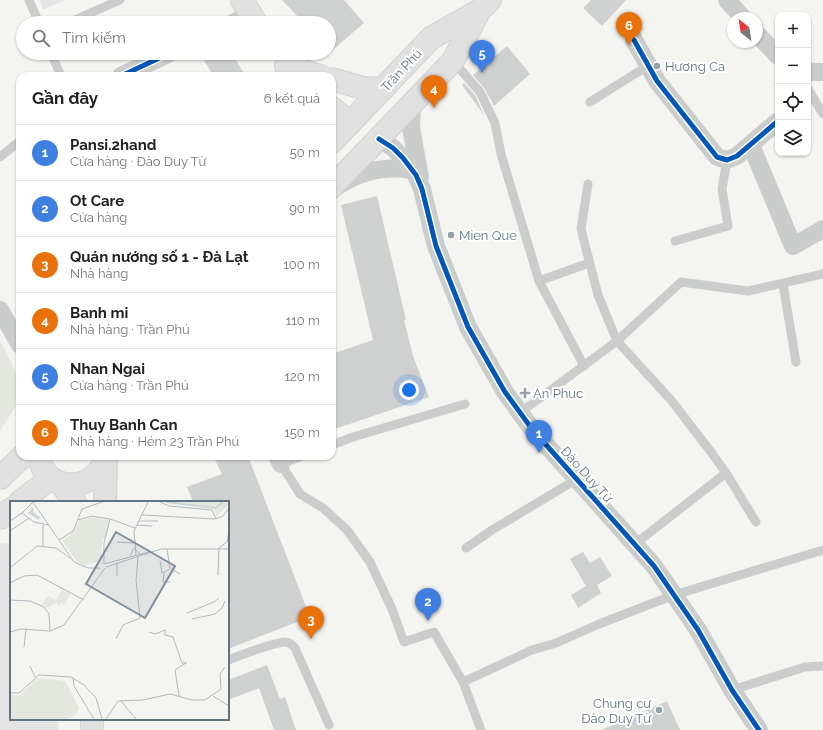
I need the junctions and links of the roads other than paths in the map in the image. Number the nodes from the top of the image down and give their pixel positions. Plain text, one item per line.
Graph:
1 (29, 0) edge
2 (120, 0) edge
3 (727, 0) edge
4 (485, 5) edge
5 (738, 12) edge
6 (35, 16) edge
7 (84, 16) edge
8 (634, 40) dead end
9 (763, 40) edge
10 (775, 53) edge
11 (54, 60) edge
12 (155, 60) edge
13 (453, 61) junction
14 (649, 65) junction
15 (287, 68) edge
16 (59, 72) edge
17 (130, 72) edge
18 (304, 72) edge
19 (811, 72) edge
20 (823, 72) edge
21 (336, 80) edge
22 (384, 89) junction
23 (811, 94) edge
24 (590, 102) dead end
25 (412, 104) junction
26 (336, 111) edge
27 (823, 114) edge
28 (350, 123) junction
29 (775, 124) edge
30 (336, 138) edge
31 (379, 139) junction
32 (16, 144) edge
33 (751, 145) junction
34 (0, 157) edge
35 (727, 160) junction
36 (412, 170) junction
37 (588, 184) dead end
38 (336, 185) edge
39 (336, 187) edge
40 (422, 189) junction
41 (823, 229) edge
42 (675, 242) dead end
43 (589, 263) junction
44 (823, 274) edge
45 (538, 281) junction
46 (783, 284) junction
47 (0, 310) edge
48 (16, 338) edge
49 (617, 341) junction
50 (796, 362) dead end
51 (584, 366) junction
52 (465, 404) dead end
53 (521, 412) junction
54 (336, 443) edge
55 (19, 460) edge
56 (40, 460) edge
57 (105, 460) edge
58 (106, 460) edge
59 (279, 460) edge
60 (726, 473) junction
61 (0, 478) edge
62 (576, 479) junction
63 (56, 480) junction
64 (22, 501) edge
65 (74, 501) edge
66 (105, 501) edge
67 (10, 510) edge
68 (0, 518) edge
69 (756, 522) dead end
70 (635, 544) junction
71 (466, 548) dead end
72 (823, 550) edge
73 (674, 596) junction
74 (229, 660) edge
75 (823, 666) edge
76 (463, 682) junction
77 (732, 690) junction
78 (329, 725) dead end
79 (481, 730) edge
80 (759, 730) edge

1 - 6 lane
2 - 7 lane
3 - 5 street
4 - 13 main road, Trần Phú
4 - 22 main road, Trần Phú
8 - 14 street
9 - 10 street
11 - 16 lane
12 - 17 street
13 - 25 main road, Trần Phú
13 - 45 lane
14 - 24 lane
14 - 35 street
15 - 18 main road
19 - 20 street
21 - 22 main road
22 - 28 main road, Trần Phú
23 - 27 lane
25 - 31 main road, Trần Phú
25 - 40 street
26 - 28 main road
28 - 30 main road, Trần Phú
28 - 31 main road
29 - 33 street
31 - 36 street, Đào Duy Từ
31 - 38 main road, Trần Phú
32 - 34 lane
33 - 35 street
33 - 41 street
35 - 42 lane
36 - 39 street
36 - 40 street, Đào Duy Từ
37 - 43 lane
40 - 53 street, Đào Duy Từ
43 - 45 lane
43 - 49 lane
44 - 46 lane
45 - 51 lane
46 - 49 lane
46 - 50 lane
47 - 48 street
49 - 51 lane
49 - 60 lane
51 - 53 lane
52 - 54 lane
53 - 62 street, Đào Duy Từ
55 - 61 main road
56 - 63 main road
57 - 63 main road
58 - 66 main road
59 - 76 lane
60 - 69 lane
60 - 70 lane
62 - 70 street, Đào Duy Từ
62 - 71 lane
63 - 64 main road
63 - 65 main road
67 - 68 main road
70 - 73 street, Đào Duy Từ
72 - 73 lane
73 - 76 lane
73 - 77 street, Đào Duy Từ
74 - 78 lane
75 - 77 lane
76 - 79 lane
77 - 80 street, Đào Duy Từ

